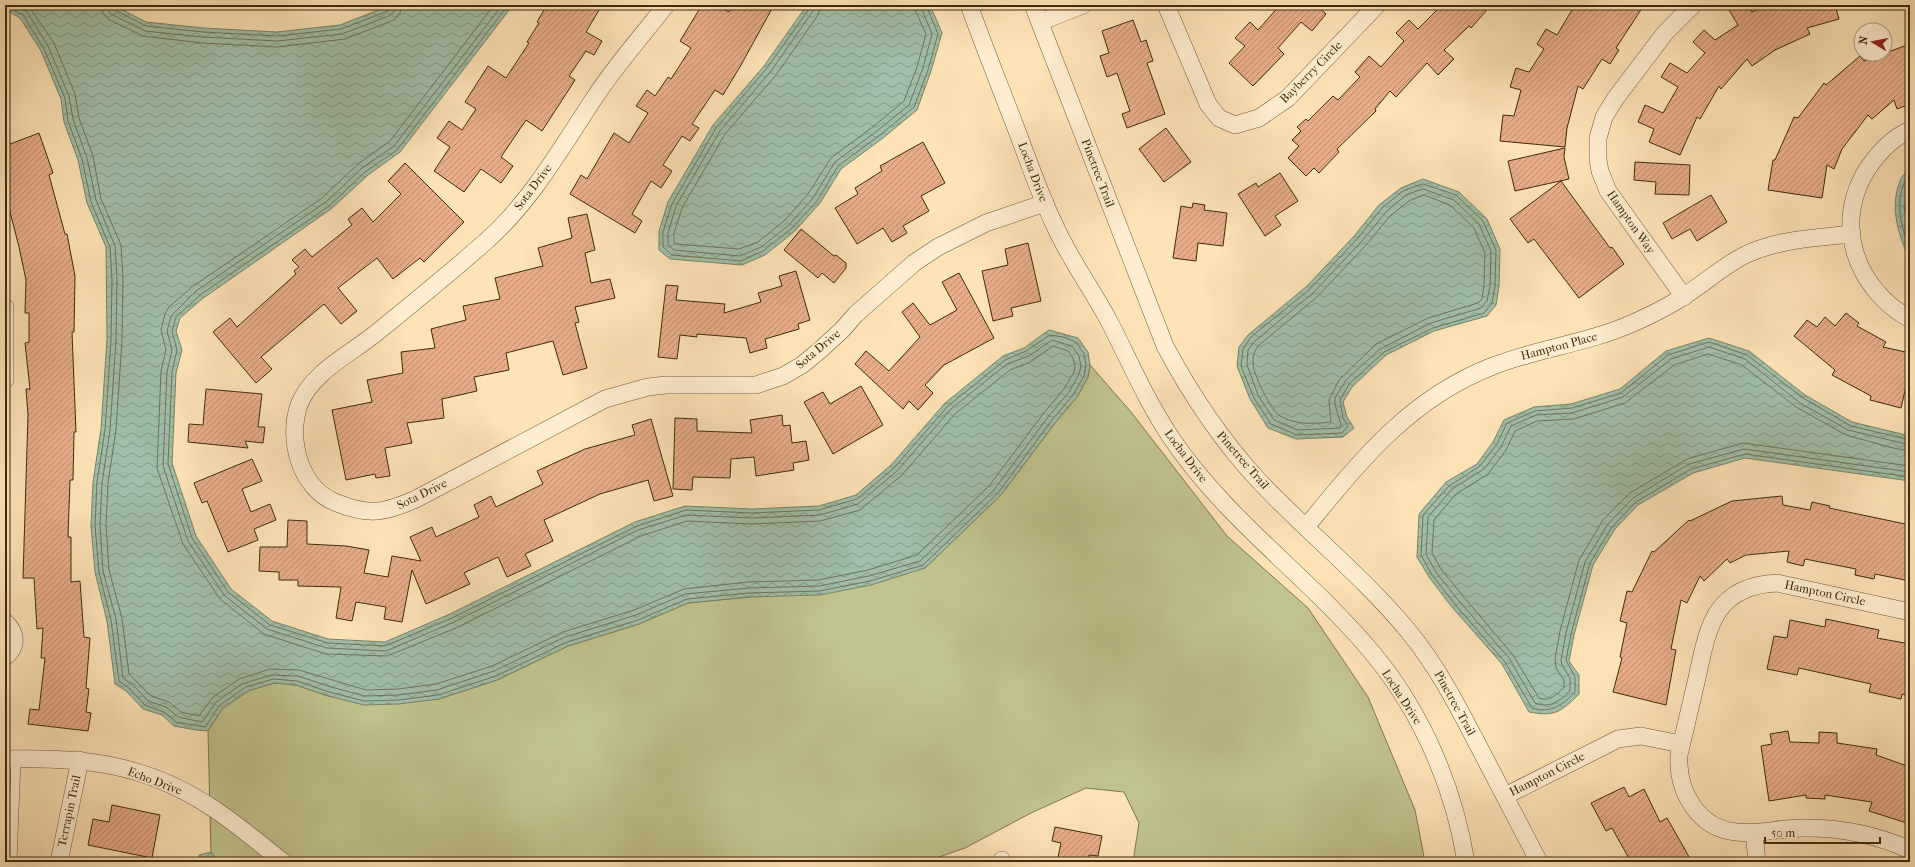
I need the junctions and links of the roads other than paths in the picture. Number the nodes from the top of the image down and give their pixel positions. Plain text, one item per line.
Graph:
1 (666, 5) edge
2 (969, 5) edge
3 (1033, 5) edge
4 (1083, 5) edge
5 (1166, 5) edge
6 (1377, 5) edge
7 (1693, 5) edge
8 (1040, 22) junction
9 (1910, 130) edge
10 (1045, 203) junction
11 (1852, 234) junction
12 (1684, 297) junction
13 (5, 307) edge
14 (1910, 319) edge
15 (5, 380) edge
16 (1306, 526) junction
17 (1910, 612) edge
18 (5, 622) edge
19 (5, 657) edge
20 (1681, 744) junction
21 (11, 759) edge
22 (80, 760) junction
23 (1505, 796) junction
24 (9, 809) edge
25 (1754, 833) junction
26 (1910, 850) edge
27 (12, 862) edge
28 (59, 862) edge
29 (283, 862) edge
30 (1466, 862) edge
31 (1539, 862) edge
32 (1757, 862) edge

1 - 10 street, Sota Drive
2 - 10 street, Locha Drive
3 - 8 street, Pinetree Trail
4 - 8 street
5 - 6 street, Bayberry Circle
7 - 12 street, Hampton Way
8 - 16 street, Pinetree Trail
9 - 11 street
10 - 30 street, Locha Drive
11 - 12 street, Hampton Place
11 - 14 street
12 - 16 street, Hampton Place
13 - 15 street
16 - 23 street, Pinetree Trail
17 - 20 street, Hampton Circle
18 - 19 street
20 - 23 street, Hampton Circle
20 - 25 street, Hampton Circle
21 - 22 street, Echo Drive
21 - 24 lane
22 - 28 street, Terrapin Trail
22 - 29 street, Echo Drive
23 - 31 street, Pinetree Trail
24 - 27 lane
25 - 26 street, Hampton Circle
25 - 32 street

